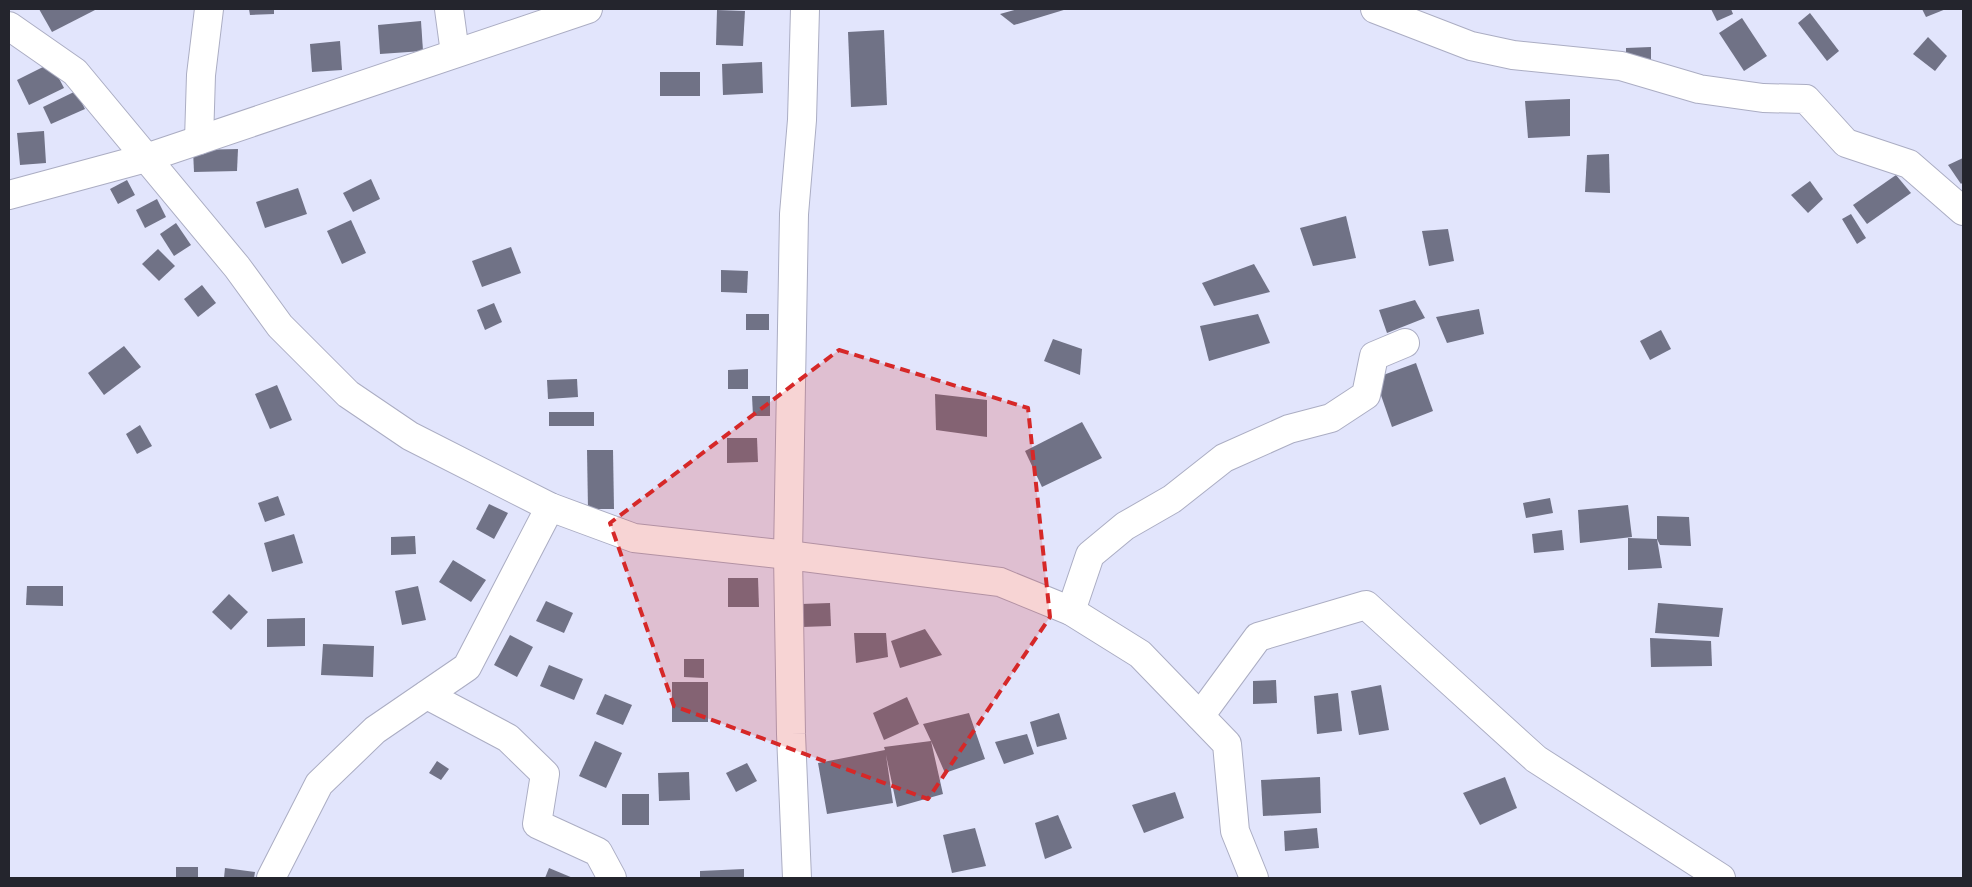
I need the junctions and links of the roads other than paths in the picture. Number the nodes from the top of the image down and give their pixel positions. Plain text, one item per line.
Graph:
1 (209, 9) edge
2 (449, 9) edge
3 (588, 9) edge
4 (805, 9) edge
5 (1375, 9) edge
6 (9, 26) edge
7 (455, 53) junction
8 (199, 140) junction
9 (146, 158) junction
10 (9, 196) edge
11 (1963, 211) edge
12 (1405, 343) dead end
13 (550, 507) junction
14 (788, 555) junction
15 (1071, 612) junction
16 (427, 695) junction
17 (1200, 716) junction
18 (271, 878) edge
19 (612, 878) edge
20 (797, 878) edge
21 (1254, 878) edge
22 (1720, 878) edge

1 - 8 street
2 - 7 street
3 - 7 street
4 - 14 street
5 - 11 street
6 - 9 street
7 - 8 street
8 - 9 street
9 - 10 street
9 - 13 street
12 - 15 street
13 - 14 street
13 - 16 street
14 - 15 street
14 - 20 street
15 - 17 street
16 - 18 street
16 - 19 street
17 - 21 street
17 - 22 street

